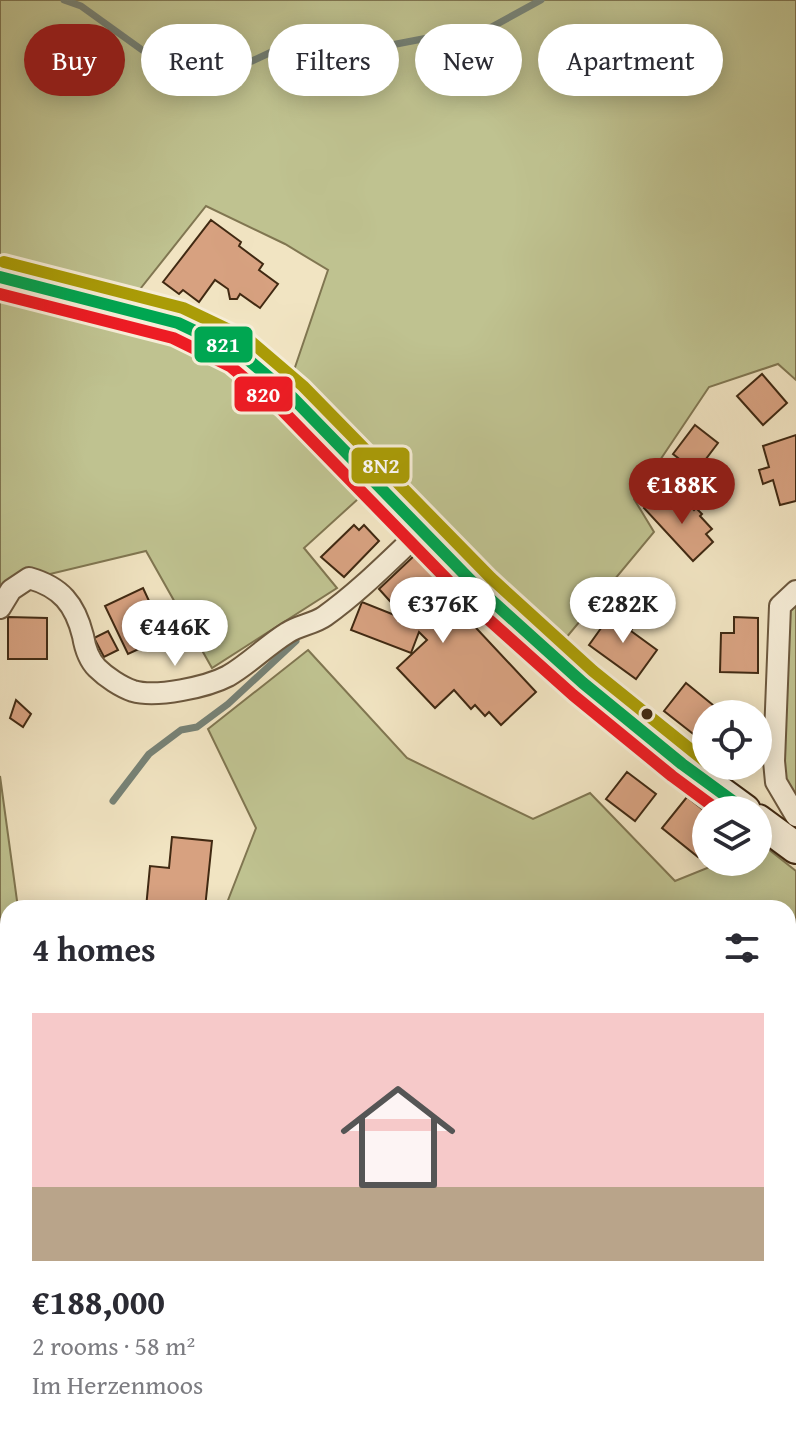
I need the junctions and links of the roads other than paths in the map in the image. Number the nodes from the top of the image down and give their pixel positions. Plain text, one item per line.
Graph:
1 (0, 277) edge
2 (421, 531) junction
3 (796, 591) edge
4 (0, 608) edge
5 (726, 796) edge
6 (796, 816) edge
7 (772, 830) edge
8 (796, 848) edge

1 - 2 main road
2 - 4 street
2 - 5 main road
3 - 6 street
7 - 8 main road

